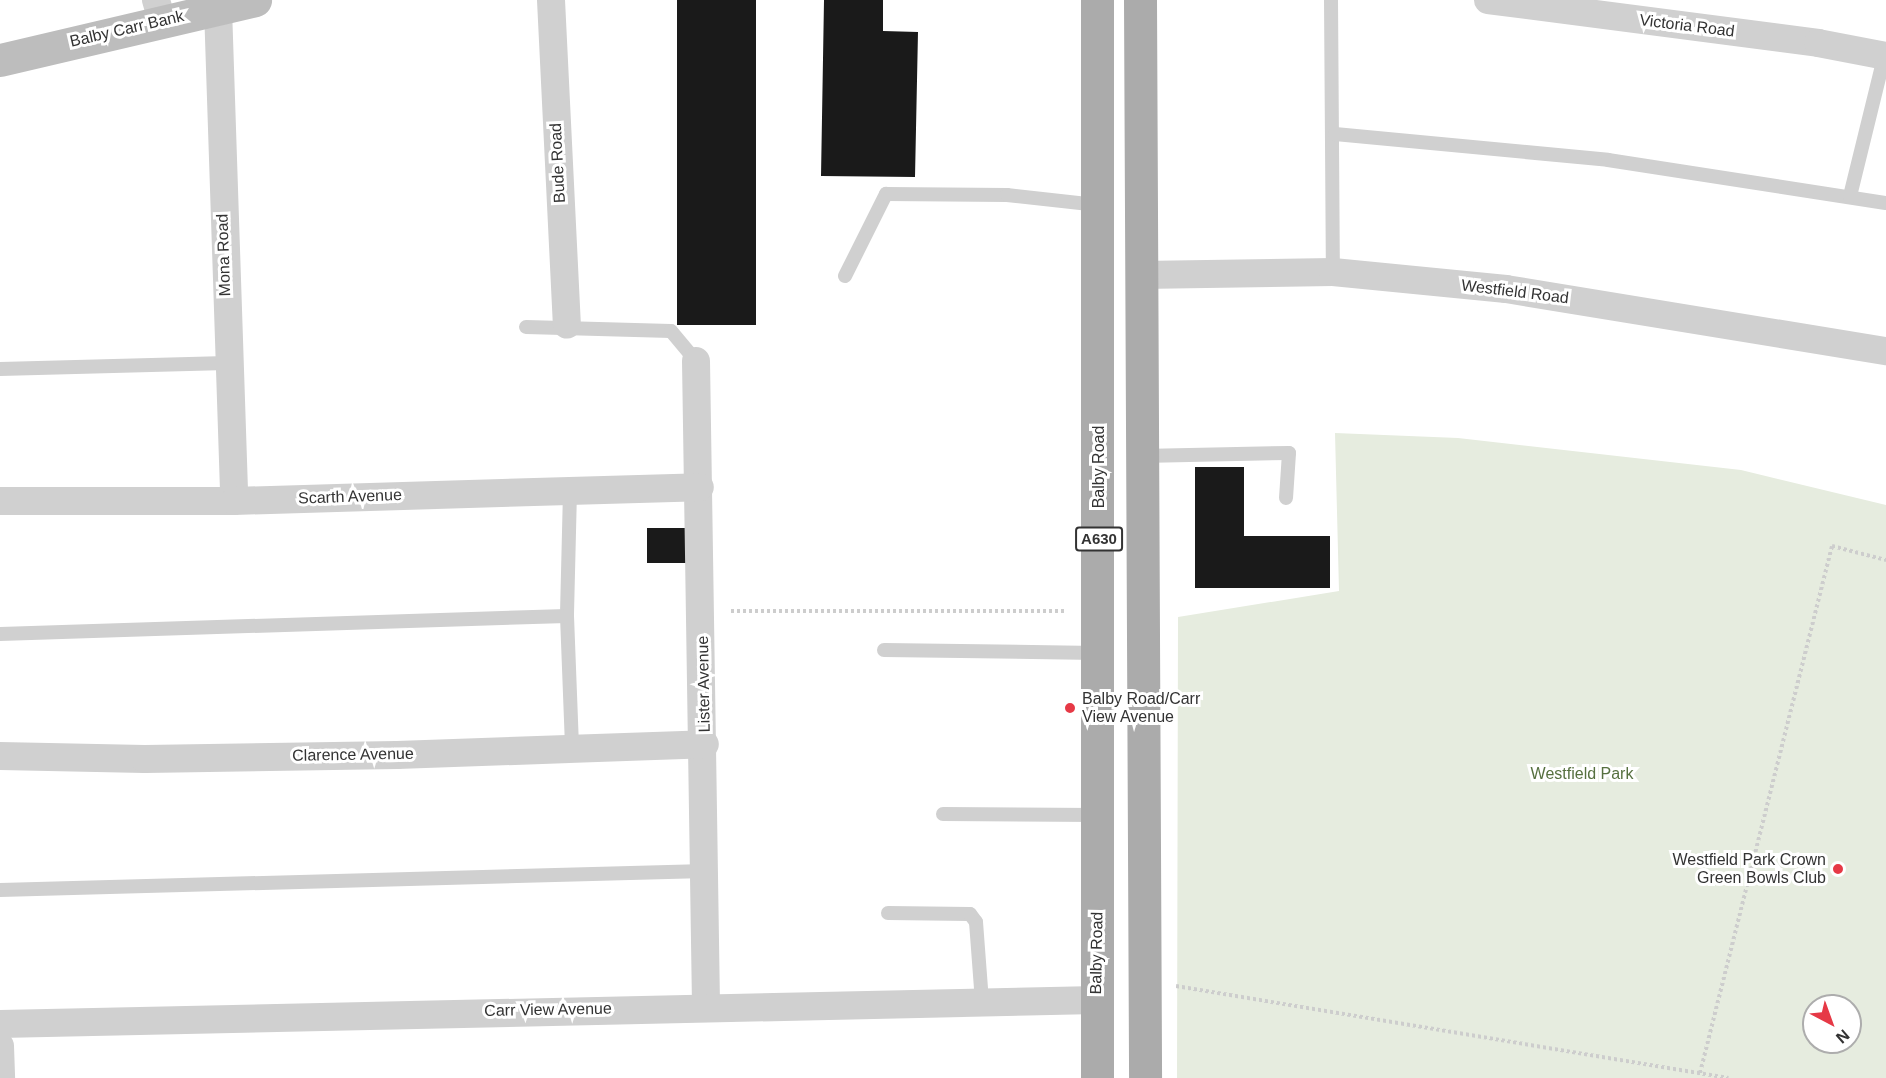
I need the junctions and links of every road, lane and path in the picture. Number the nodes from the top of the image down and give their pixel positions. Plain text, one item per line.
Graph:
1 (255, 0) edge
2 (551, 0) edge
3 (1097, 0) edge
4 (1140, 0) edge
5 (1331, 0) edge
6 (1488, 0) edge
7 (218, 8) junction
8 (159, 10) edge
9 (1886, 54) edge
10 (0, 60) edge
11 (1335, 134) junction
12 (1850, 196) junction
13 (1886, 203) edge
14 (1098, 205) junction
15 (1333, 272) junction
16 (1141, 275) junction
17 (845, 276) dead end
18 (567, 325) junction
19 (526, 327) dead end
20 (1886, 351) edge
21 (696, 361) joint
22 (227, 363) junction
23 (0, 369) edge
24 (1142, 456) junction
25 (700, 487) junction
26 (570, 491) junction
27 (1286, 498) dead end
28 (0, 501) edge
29 (234, 501) junction
30 (1886, 560) edge
31 (703, 611) junction
32 (1099, 611) junction
33 (567, 616) junction
34 (0, 634) edge
35 (884, 651) dead end
36 (1099, 652) junction
37 (705, 744) junction
38 (572, 748) junction
39 (0, 756) edge
40 (943, 814) dead end
41 (1099, 815) junction
42 (706, 871) junction
43 (0, 890) edge
44 (888, 913) dead end
45 (1143, 981) junction
46 (1097, 1000) junction
47 (982, 1002) junction
48 (706, 1006) junction
49 (0, 1024) edge
50 (0, 1046) edge
51 (1700, 1073) junction
52 (1, 1078) edge
53 (1097, 1078) edge
54 (1145, 1078) edge
55 (1728, 1078) edge

1 - 7 street, Balby Carr Bank
2 - 18 street, Bude Road
3 - 14 main road, Balby Road / A630
4 - 16 main road, A630
5 - 11 lane
6 - 9 street, Victoria Road
7 - 8 street, Balby Carr Bank
7 - 22 street, Mona Road
8 - 10 street, Balby Carr Bank
9 - 12 lane
11 - 12 lane
11 - 15 lane
12 - 13 lane
14 - 17 lane
14 - 32 main road, Balby Road / A630
15 - 16 street, Westfield Road
15 - 20 street, Westfield Road
16 - 24 main road, A630
18 - 19 lane
18 - 21 lane
21 - 25 street, Lister Avenue
22 - 23 lane
22 - 29 street, Mona Road
24 - 27 lane
24 - 45 main road, A630
25 - 26 street, Scarth Avenue
25 - 31 street, Lister Avenue
26 - 29 street, Scarth Avenue
26 - 33 lane
28 - 29 street, Scarth Avenue
30 - 51 path
31 - 32 path
31 - 37 street, Lister Avenue
32 - 36 main road, Balby Road / A630
33 - 34 lane
33 - 38 lane
35 - 36 lane
36 - 41 main road, Balby Road / A630
37 - 38 street, Clarence Avenue
37 - 42 street, Lister Avenue
38 - 39 street, Clarence Avenue
40 - 41 lane
41 - 46 main road, Balby Road / A630
42 - 43 lane
42 - 48 street, Lister Avenue
44 - 47 lane
45 - 51 path
45 - 54 main road, A630
46 - 47 street, Carr View Avenue
46 - 53 main road, Balby Road / A630
47 - 48 street, Carr View Avenue
48 - 49 street, Carr View Avenue
50 - 52 street
51 - 55 path

